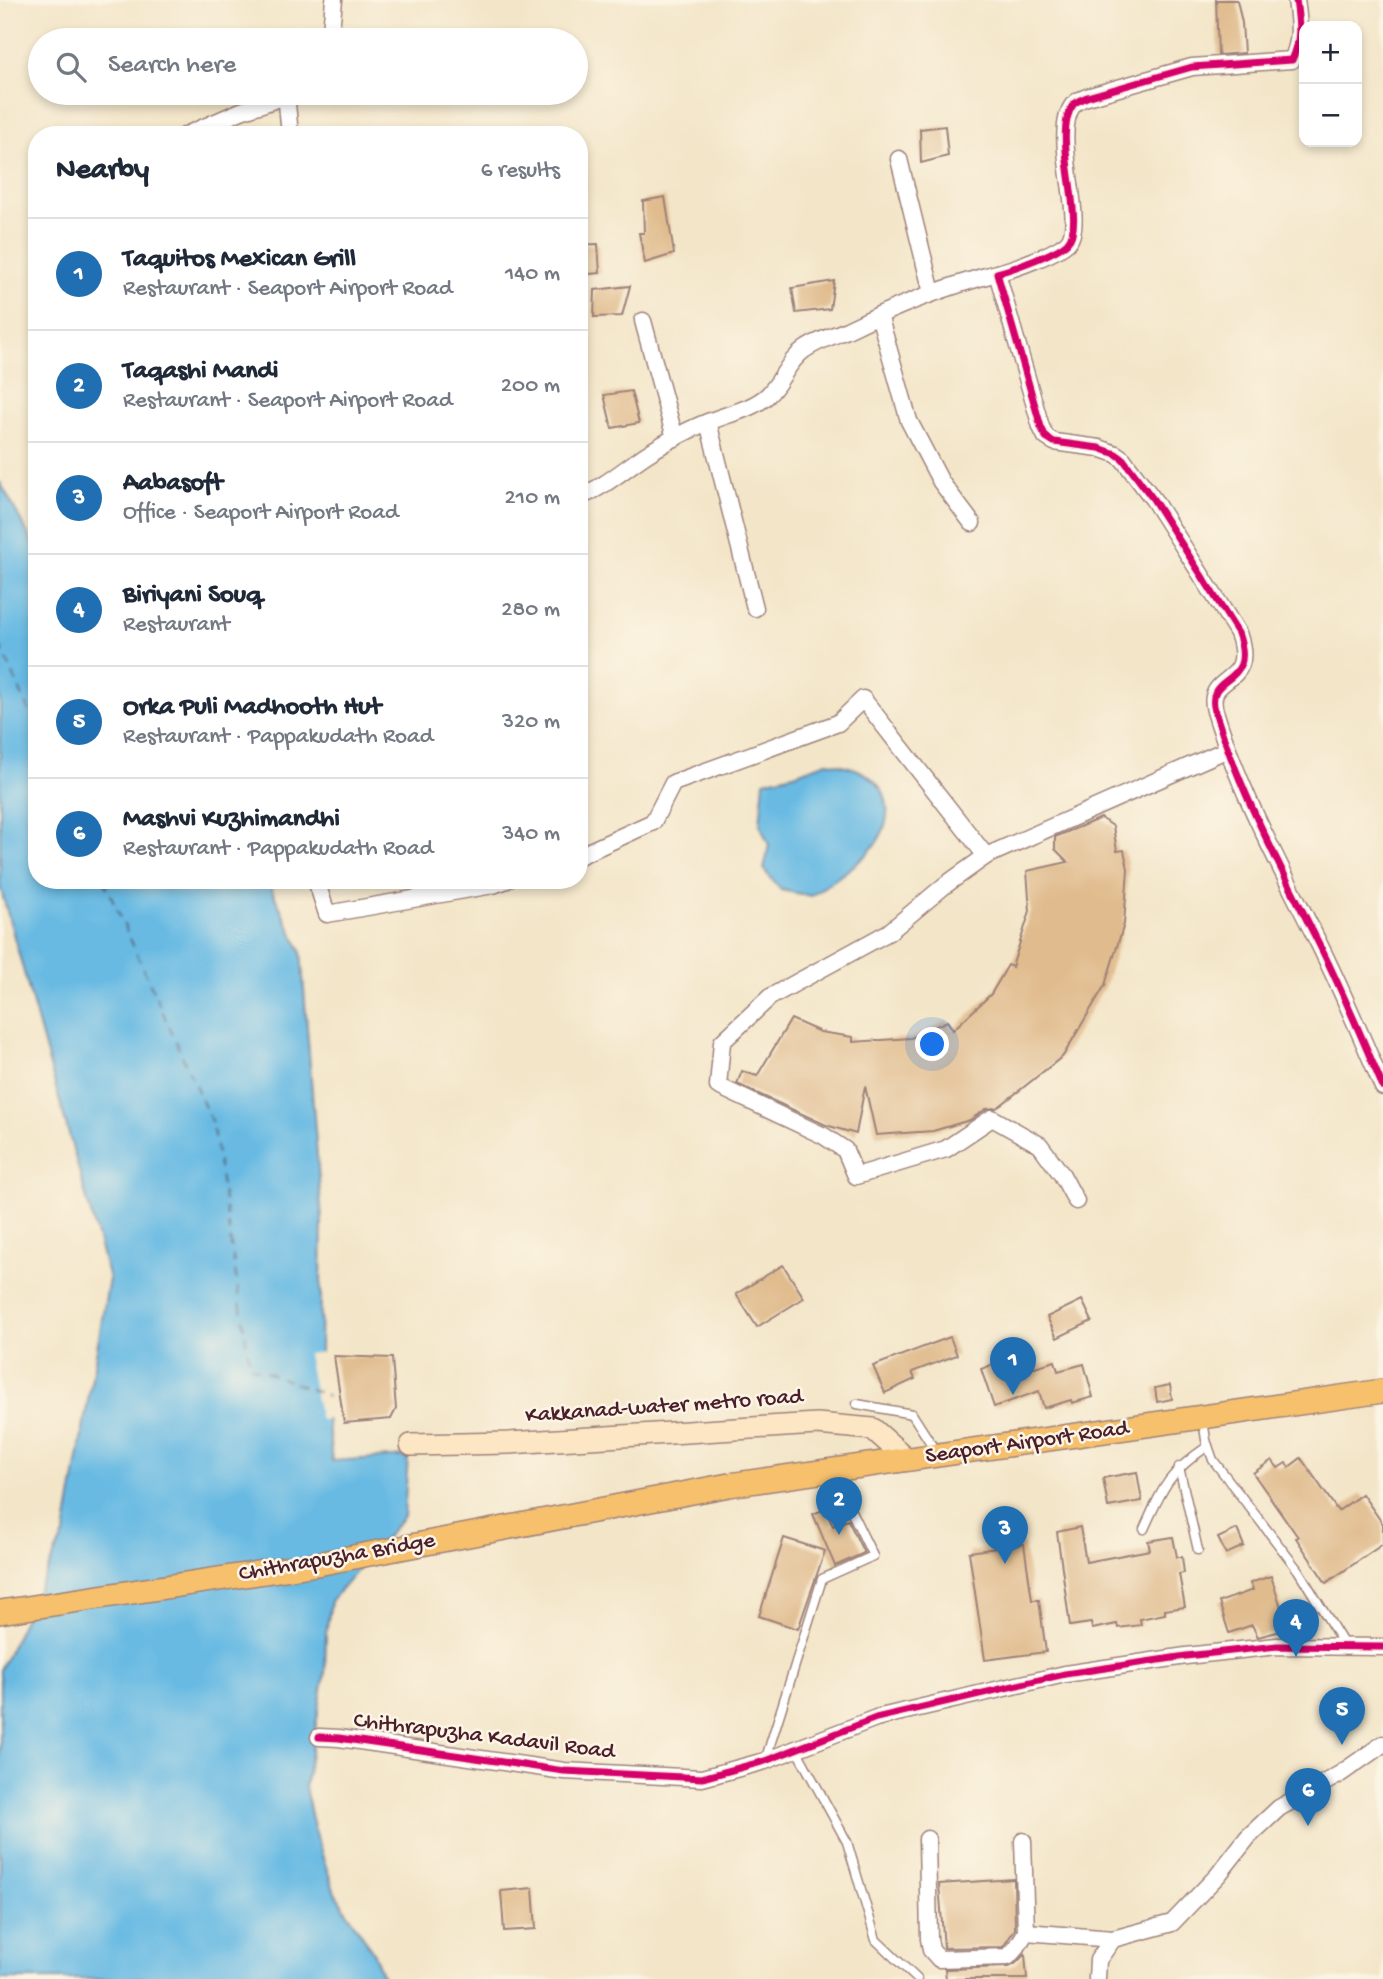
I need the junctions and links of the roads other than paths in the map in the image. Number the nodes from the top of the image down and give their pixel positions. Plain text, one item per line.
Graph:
1 (334, 0) edge
2 (1296, 0) edge
3 (331, 28) edge
4 (257, 105) edge
5 (287, 105) edge
6 (207, 126) edge
7 (289, 126) edge
8 (899, 159) dead end
9 (997, 273) junction
10 (932, 292) junction
11 (878, 315) junction
12 (643, 321) dead end
13 (708, 422) junction
14 (675, 438) junction
15 (588, 493) edge
16 (972, 523) dead end
17 (755, 608) dead end
18 (1228, 749) junction
19 (588, 852) edge
20 (986, 856) junction
21 (319, 889) edge
22 (470, 889) edge
23 (1383, 1087) edge
24 (1076, 1201) dead end
25 (1383, 1391) edge
26 (857, 1404) dead end
27 (1203, 1418) junction
28 (411, 1446) dead end
29 (1208, 1446) junction
30 (939, 1455) junction
31 (908, 1460) junction
32 (1179, 1467) junction
33 (831, 1471) junction
34 (672, 1496) joint
35 (1144, 1529) dead end
36 (1198, 1550) dead end
37 (0, 1612) edge
38 (1345, 1646) junction
39 (1383, 1647) edge
40 (319, 1737) dead end
41 (1383, 1744) edge
42 (796, 1749) junction
43 (765, 1760) junction
44 (927, 1839) dead end
45 (1023, 1841) dead end
46 (1026, 1932) junction
47 (1113, 1939) junction
48 (916, 1979) edge
49 (1097, 1979) edge

1 - 3 street
2 - 9 street
4 - 6 street
5 - 7 street
8 - 10 street
9 - 10 street
9 - 18 street
10 - 11 street
11 - 13 street
11 - 16 street
12 - 14 street
13 - 14 street
13 - 17 street
14 - 15 street
18 - 20 street
18 - 23 street
19 - 20 street
20 - 24 street
21 - 22 street
25 - 27 main road, Seaport Airport Road
26 - 30 lane
27 - 29 lane
27 - 30 main road, Seaport Airport Road
28 - 31 street, Kakkanad-water metro road
29 - 32 lane
29 - 38 lane
30 - 31 main road, Seaport Airport Road
31 - 33 main road, Seaport Airport Road
32 - 35 lane
32 - 36 lane
33 - 34 main road, Seaport Airport Road
33 - 43 lane
34 - 37 main road, Chithrapuzha Bridge
38 - 39 street, Chithrapuzha Kadavil Road
38 - 42 street, Chithrapuzha Kadavil Road
40 - 43 street, Chithrapuzha Kadavil Road
41 - 47 street
42 - 43 street, Chithrapuzha Kadavil Road
42 - 48 lane
44 - 46 street
45 - 46 street
46 - 47 street
47 - 49 street

